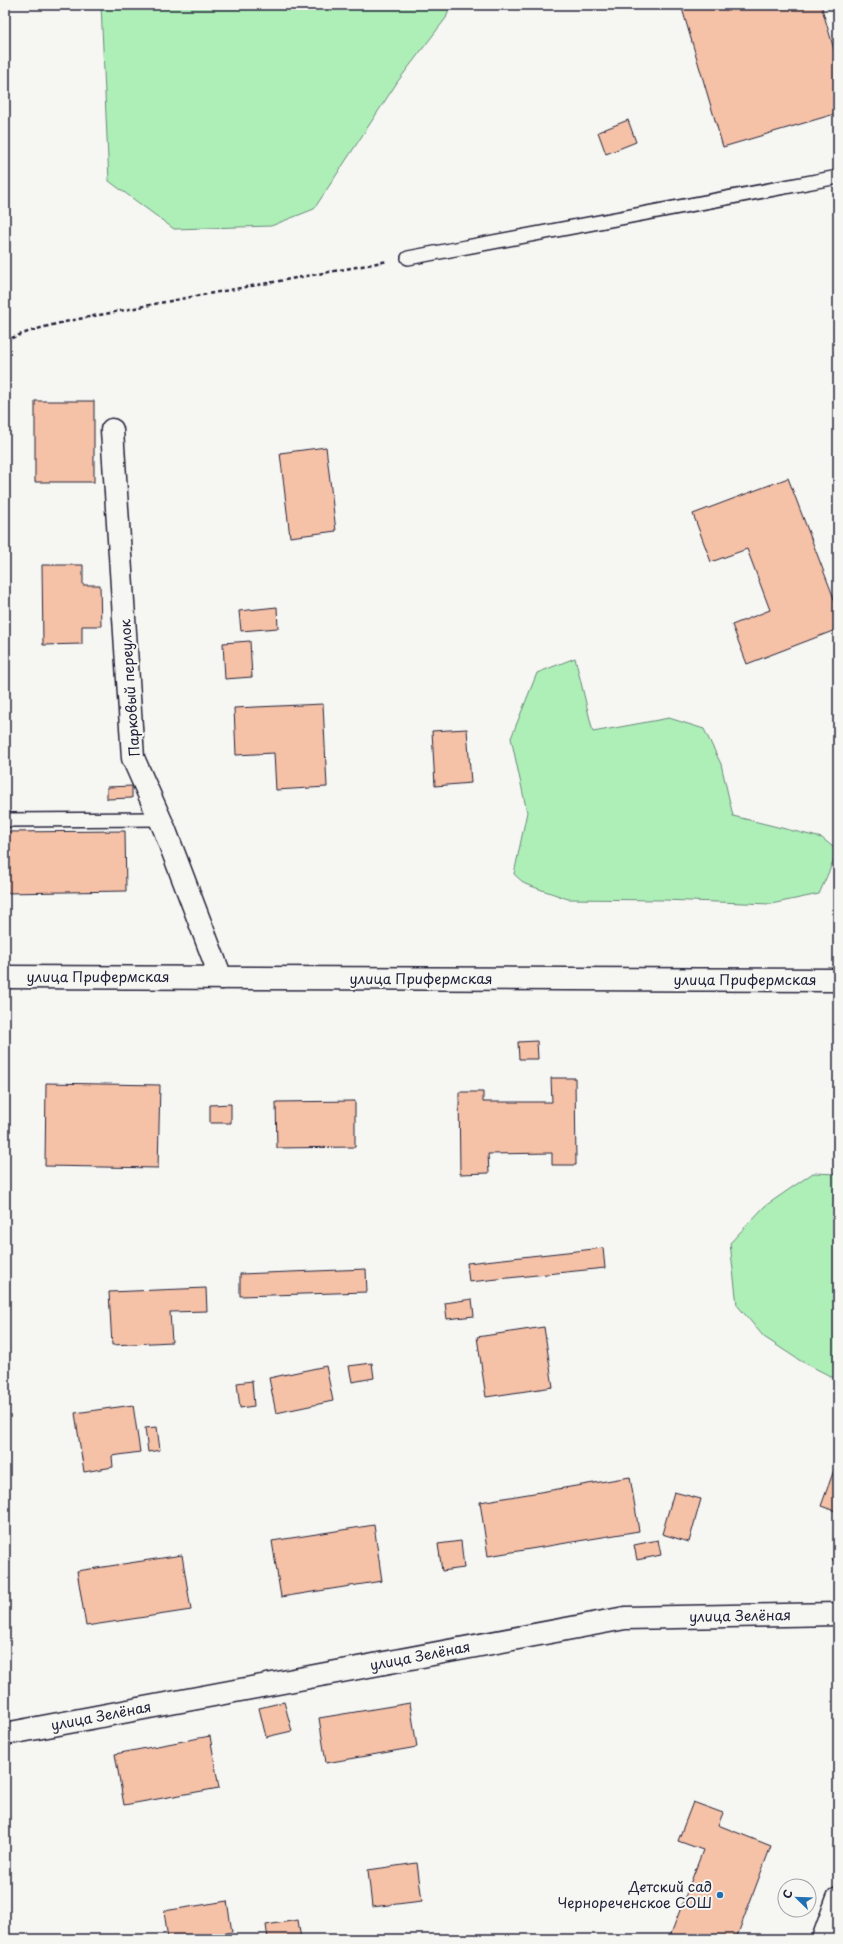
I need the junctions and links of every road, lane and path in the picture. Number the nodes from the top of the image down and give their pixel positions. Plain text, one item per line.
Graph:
1 (838, 177) edge
2 (408, 258) joint
3 (5, 341) edge
4 (112, 430) dead end
5 (160, 819) junction
6 (5, 820) edge
7 (5, 977) edge
8 (221, 978) junction
9 (838, 980) edge
10 (838, 1614) edge
11 (5, 1734) edge
12 (838, 1898) edge
13 (823, 1939) edge

1 - 2 lane
2 - 3 path
4 - 5 street, Парковый переулок
5 - 6 lane
5 - 8 street, Парковый переулок
7 - 8 street, улица Прифермская
8 - 9 street, улица Прифермская
10 - 11 street, улица Зелёная
12 - 13 street

